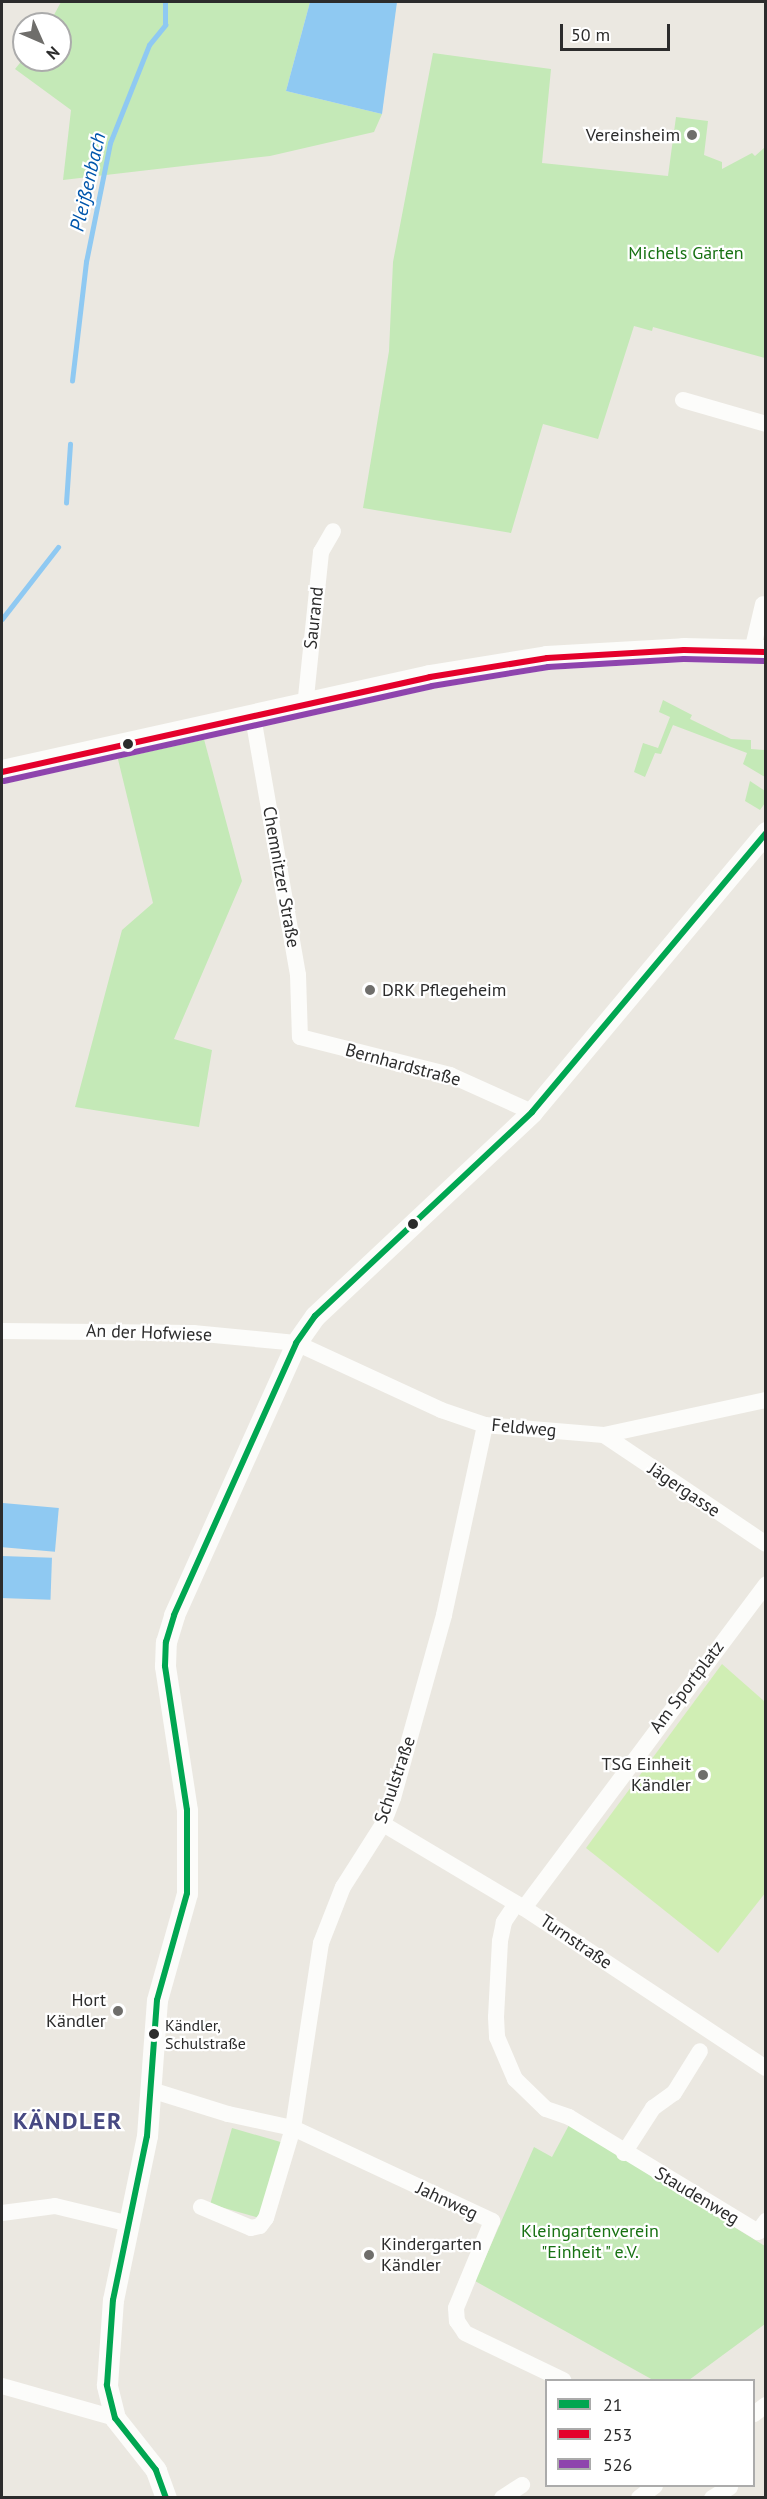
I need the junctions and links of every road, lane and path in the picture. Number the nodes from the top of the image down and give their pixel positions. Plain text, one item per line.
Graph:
1 (683, 400) dead end
2 (765, 423) edge
3 (333, 531) dead end
4 (763, 604) dead end
5 (759, 651) edge
6 (305, 706) junction
7 (253, 717) junction
8 (2, 772) edge
9 (765, 832) edge
10 (300, 1037) joint
11 (532, 1112) junction
12 (2, 1331) edge
13 (296, 1343) junction
14 (765, 1400) edge
15 (485, 1425) junction
16 (604, 1435) junction
17 (765, 1544) edge
18 (765, 1584) edge
19 (383, 1824) junction
20 (520, 1906) junction
21 (700, 2051) dead end
22 (765, 2068) edge
23 (150, 2090) junction
24 (537, 2102) joint
25 (293, 2128) junction
26 (624, 2153) junction
27 (201, 2207) dead end
28 (2, 2213) edge
29 (765, 2221) edge
30 (130, 2224) junction
31 (561, 2379) edge
32 (2, 2386) edge
33 (115, 2418) junction
34 (522, 2485) dead end
35 (654, 2487) edge
36 (730, 2487) edge
37 (166, 2498) edge
38 (502, 2498) edge
39 (639, 2498) edge
40 (712, 2498) edge

1 - 2 street
3 - 6 street, Saurand
4 - 5 street
5 - 6 main road
6 - 7 main road
7 - 8 main road
7 - 10 street, Chemnitzer Straße
9 - 11 street
10 - 11 street, Bernhardstraße
11 - 13 street
12 - 13 street, An der Hofwiese
13 - 15 street, Feldweg
13 - 23 street
14 - 16 street, Feldweg
15 - 16 street, Feldweg
15 - 19 street, Schulstraße
16 - 17 street, Jägergasse
18 - 20 street, Am Sportplatz
19 - 20 street, Turnstraße
19 - 25 street, Schulstraße
20 - 22 street, Turnstraße
20 - 24 street, Am Sportplatz
21 - 26 street
23 - 25 street
23 - 30 street
24 - 26 street, Staudenweg
25 - 27 street, Schulstraße
25 - 31 street, Jahnweg
26 - 29 street, Staudenweg
28 - 30 street
30 - 33 street
32 - 33 street
33 - 37 street
34 - 38 street
35 - 39 street
36 - 40 street

